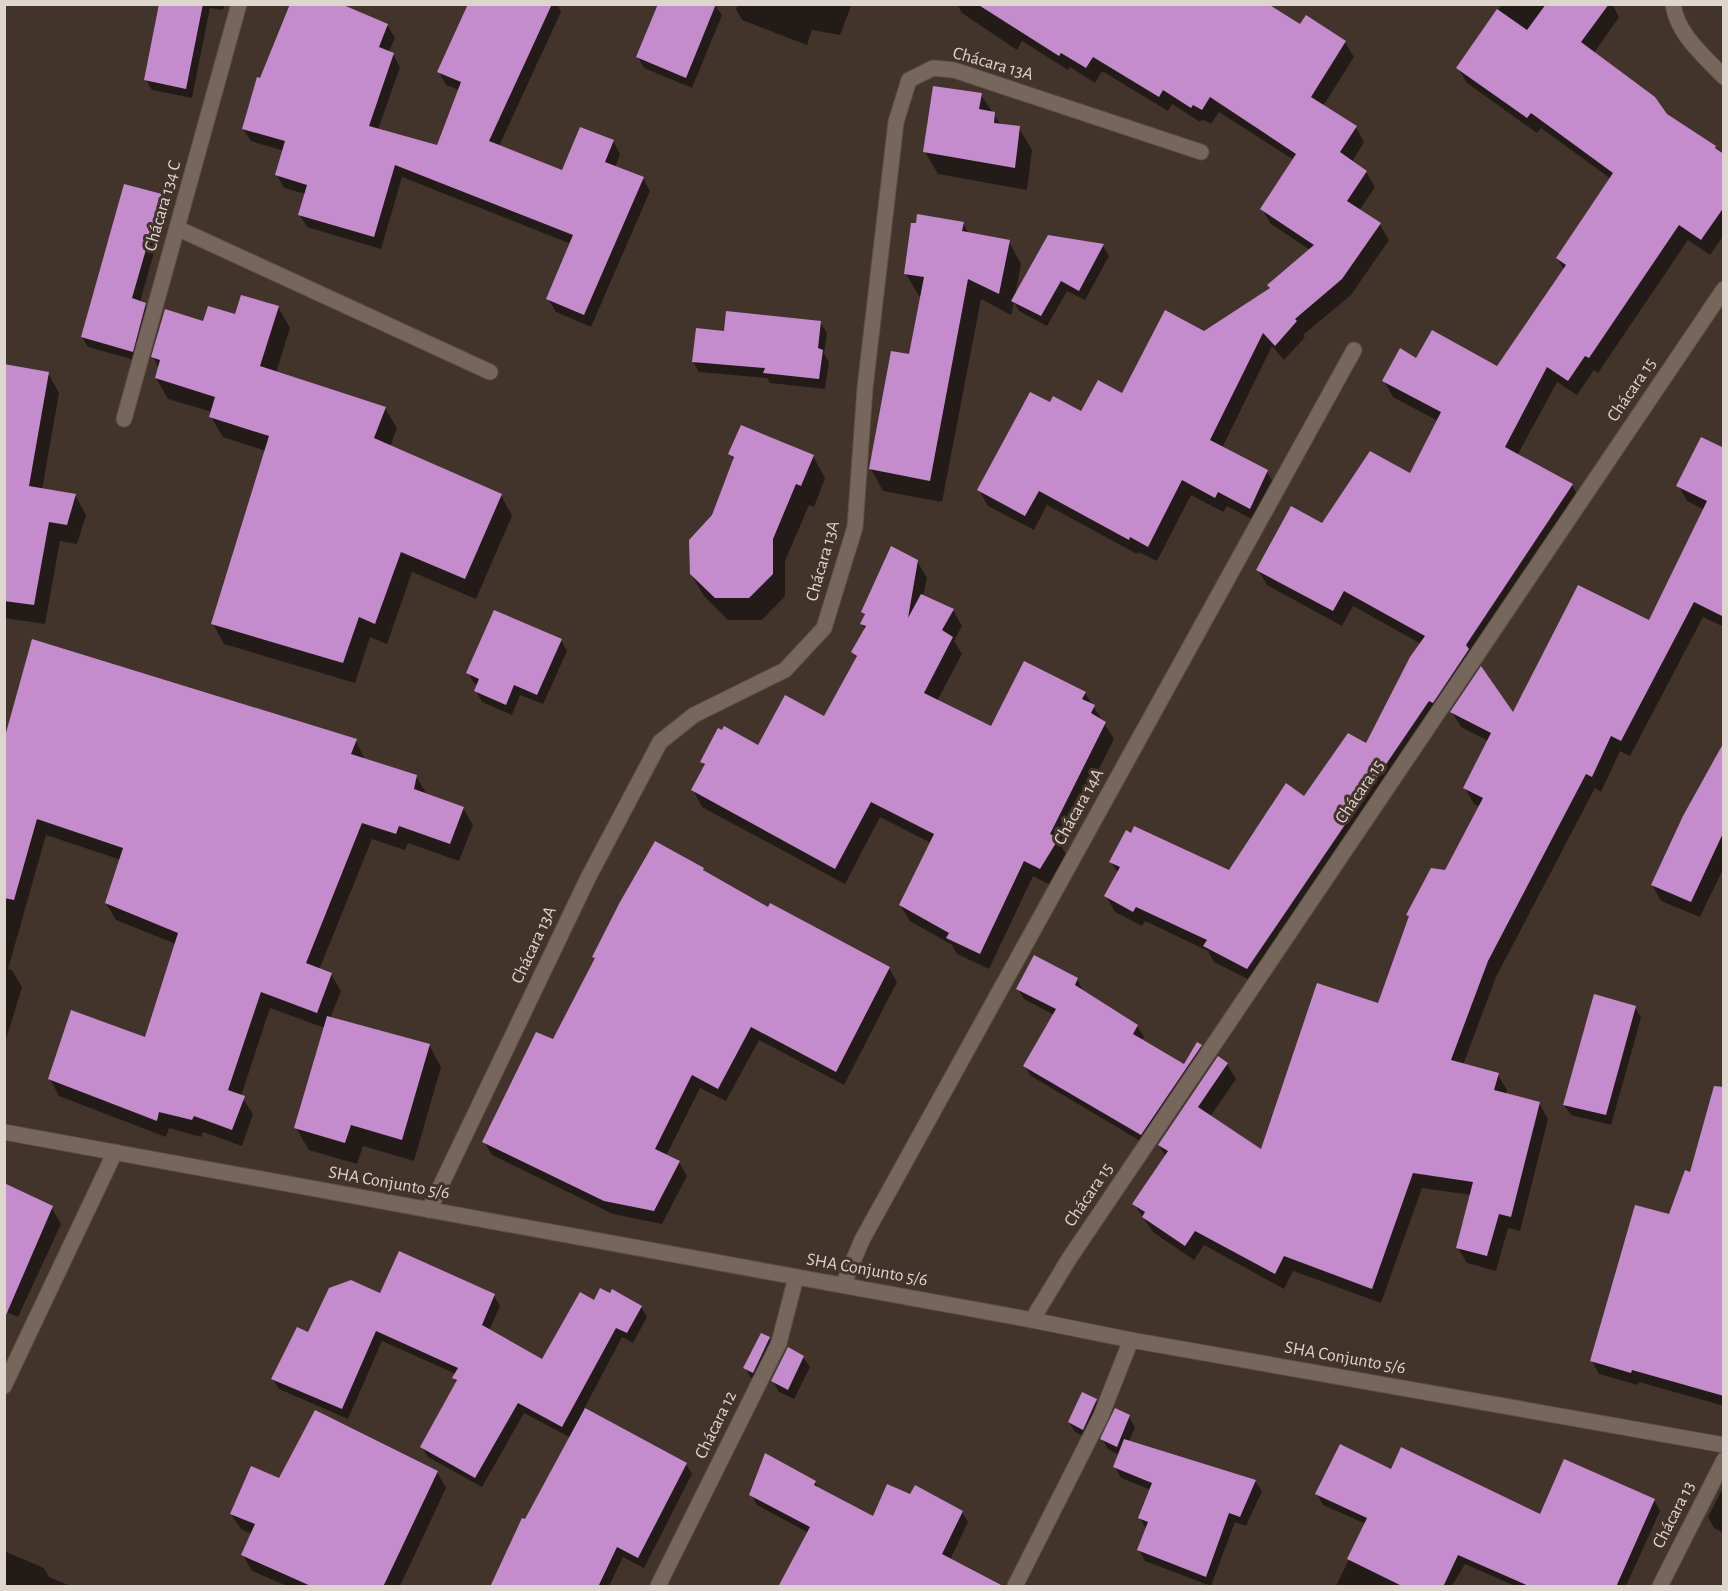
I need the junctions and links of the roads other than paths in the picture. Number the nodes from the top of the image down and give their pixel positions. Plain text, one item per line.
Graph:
1 (239, 4) edge
2 (1673, 4) edge
3 (1724, 77) edge
4 (1201, 152) dead end
5 (177, 228) junction
6 (1724, 289) edge
7 (1353, 350) dead end
8 (490, 372) dead end
9 (124, 419) dead end
10 (4, 1132) edge
11 (115, 1152) junction
12 (429, 1210) junction
13 (796, 1277) junction
14 (843, 1285) junction
15 (1032, 1320) junction
16 (1131, 1340) junction
17 (4, 1386) edge
18 (1724, 1445) edge
19 (1724, 1460) edge
20 (658, 1587) edge
21 (1015, 1587) edge
22 (1660, 1587) edge

1 - 5 street, Chácara 134 C
2 - 3 street
4 - 12 street, Chácara 13A
5 - 8 street
5 - 9 street, Chácara 134 C
6 - 15 street, Chácara 15
7 - 14 street, Chácara 14A
10 - 11 street, SHA Conjunto 5/6
11 - 12 street, SHA Conjunto 5/6
11 - 17 street
12 - 13 street, SHA Conjunto 5/6
13 - 14 street, SHA Conjunto 5/6
13 - 20 street, Chácara 12
14 - 15 street, SHA Conjunto 5/6
15 - 16 street, SHA Conjunto 5/6
16 - 18 street, SHA Conjunto 5/6
16 - 21 street
19 - 22 street, Chácara 13

